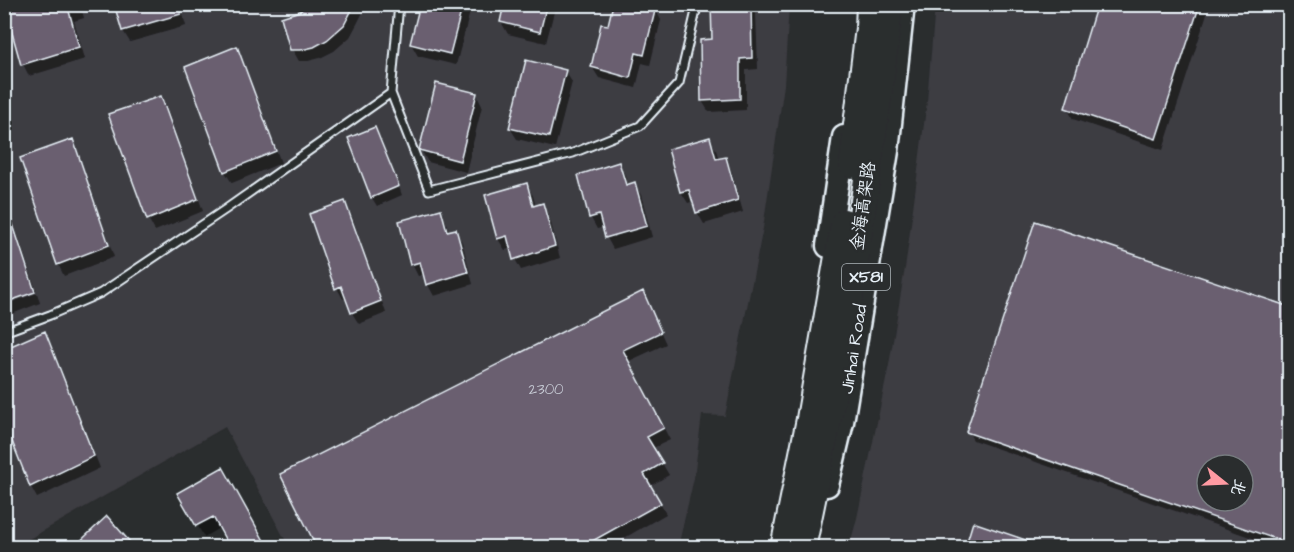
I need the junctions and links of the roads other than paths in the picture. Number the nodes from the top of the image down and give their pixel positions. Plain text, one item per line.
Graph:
1 (399, 4) edge
2 (696, 4) edge
3 (863, 4) edge
4 (870, 4) edge
5 (890, 4) edge
6 (903, 4) edge
7 (391, 93) junction
8 (4, 332) edge
9 (777, 548) edge
10 (784, 548) edge
11 (802, 548) edge
12 (812, 548) edge

1 - 7 lane
2 - 7 lane
3 - 9 main road, X581
4 - 10 highway, 金海高架路
5 - 11 highway, 金海高架路
6 - 12 main road, Jinhai Road / X581
7 - 8 lane

